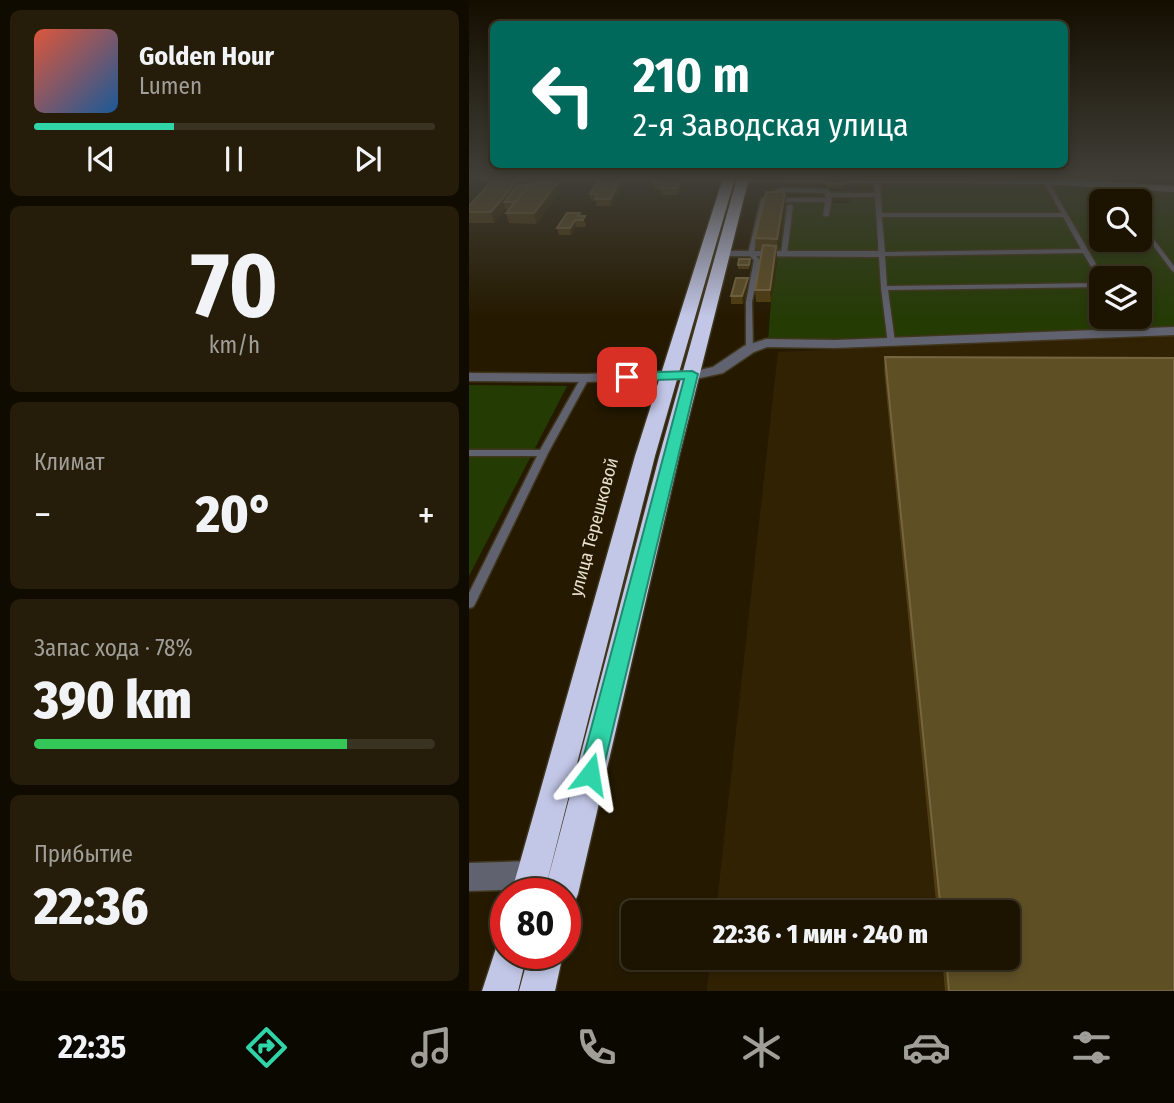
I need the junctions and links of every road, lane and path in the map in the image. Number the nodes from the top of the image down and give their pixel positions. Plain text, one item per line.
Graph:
1 (723, 224) edge
2 (729, 224) edge
3 (758, 224) edge
4 (788, 224) edge
5 (880, 224) edge
6 (1068, 224) edge
7 (1152, 240) edge
8 (1084, 251) junction
9 (725, 254) junction
10 (751, 254) junction
11 (784, 254) junction
12 (882, 254) junction
13 (1093, 266) edge
14 (1174, 270) edge
15 (1089, 285) edge
16 (884, 288) junction
17 (1127, 329) edge
18 (1174, 331) edge
19 (1129, 333) junction
20 (891, 342) junction
21 (749, 349) junction
22 (680, 375) junction
23 (469, 377) edge
24 (585, 378) junction
25 (469, 453) edge
26 (543, 453) junction
27 (469, 604) edge
28 (469, 877) edge
29 (531, 878) edge
30 (565, 878) edge
31 (490, 880) edge
32 (506, 969) edge
33 (542, 969) edge
34 (500, 991) edge
35 (537, 991) edge

1 - 22 highway, улица Терешковой
2 - 9 highway, улица Терешковой
3 - 10 lane
4 - 11 lane
5 - 12 lane
6 - 8 lane
7 - 14 lane
8 - 12 lane
8 - 13 lane
9 - 10 street
9 - 22 highway, улица Терешковой
10 - 11 street
10 - 21 lane
11 - 12 street
12 - 16 lane
15 - 16 lane
16 - 20 lane
17 - 19 lane
18 - 19 street
19 - 20 street
20 - 21 street
21 - 22 street
22 - 24 street
22 - 29 highway, улица Терешковой
22 - 30 highway, улица Терешковой
23 - 24 street
24 - 26 lane
25 - 26 lane
26 - 27 lane
28 - 31 street
32 - 34 highway
33 - 35 highway

